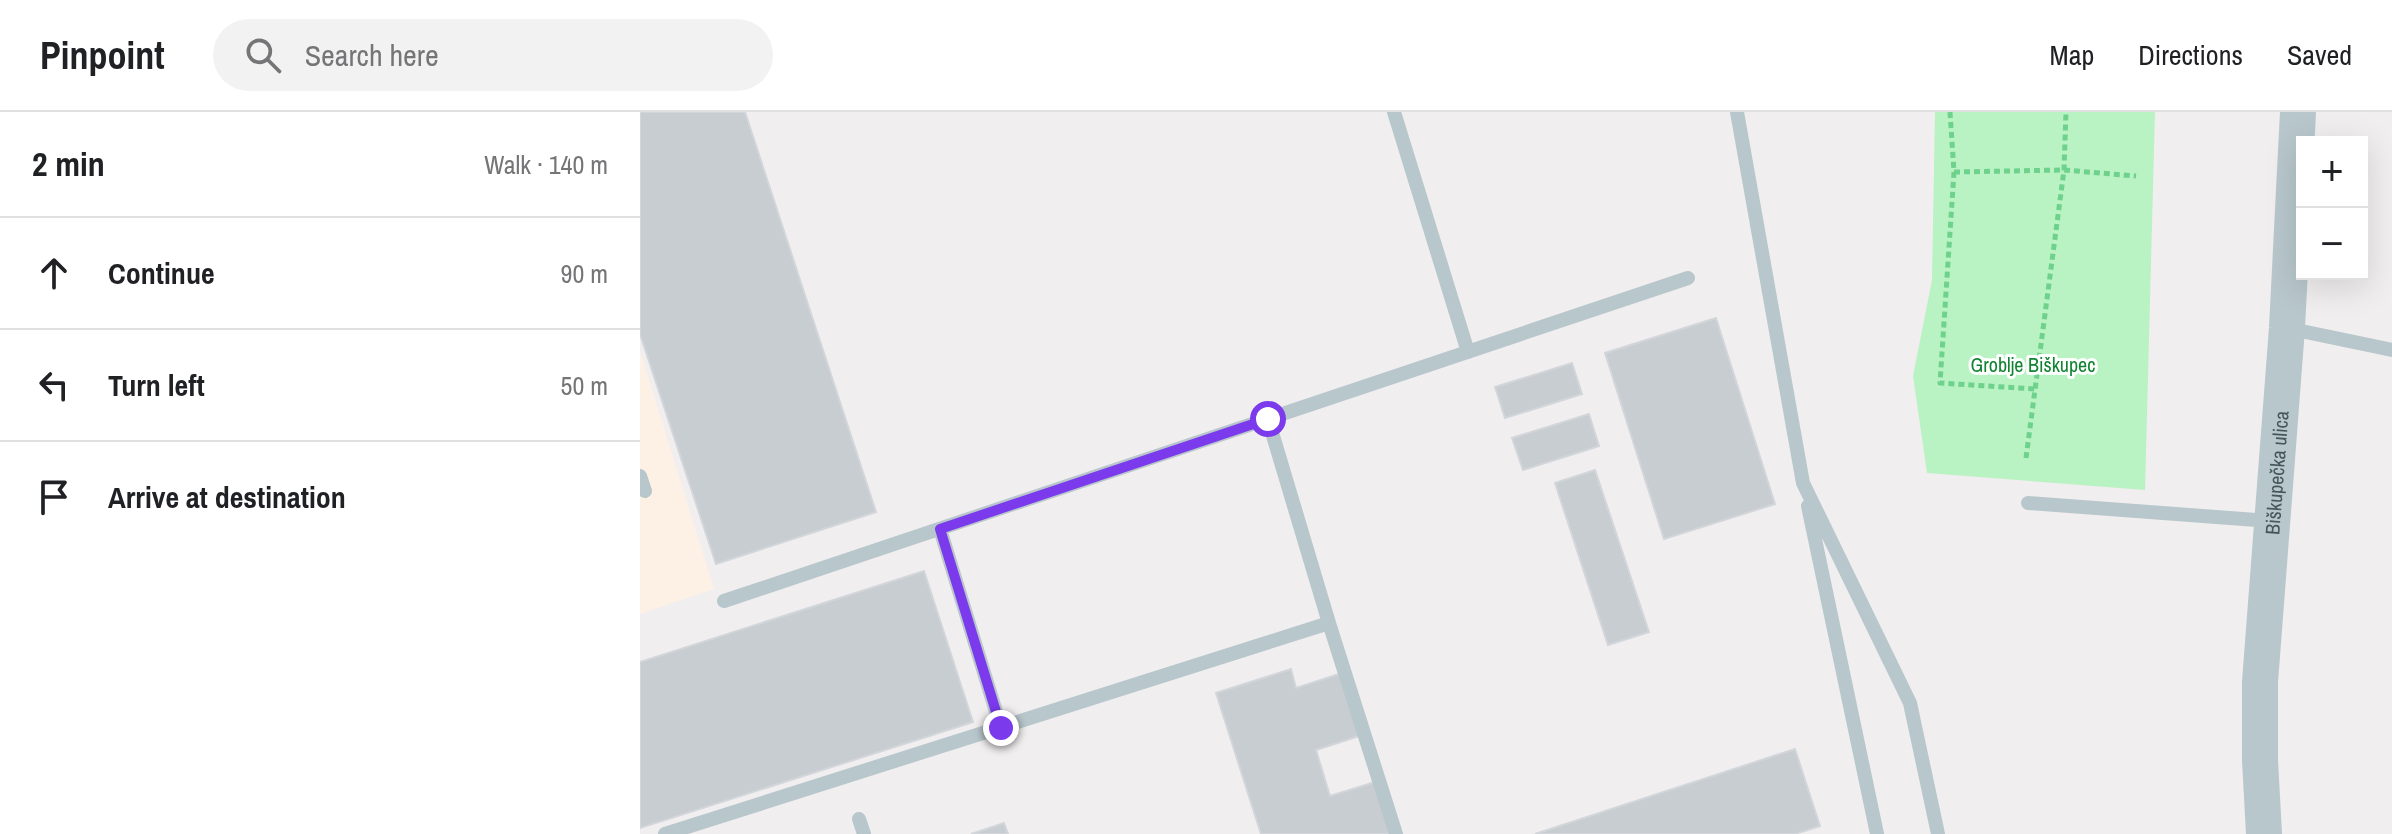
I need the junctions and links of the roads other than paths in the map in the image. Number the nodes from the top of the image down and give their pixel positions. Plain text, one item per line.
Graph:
1 (1394, 112) edge
2 (1737, 112) edge
3 (2298, 112) edge
4 (1688, 278) dead end
5 (2287, 328) junction
6 (2392, 350) edge
7 (1468, 352) junction
8 (1268, 419) junction
9 (640, 476) edge
10 (1803, 483) junction
11 (645, 491) dead end
12 (2028, 503) dead end
13 (2271, 521) junction
14 (940, 529) junction
15 (724, 601) dead end
16 (1329, 623) junction
17 (1001, 728) junction
18 (859, 819) dead end
19 (665, 834) edge
20 (864, 834) edge
21 (1396, 834) edge
22 (1877, 834) edge
23 (1938, 834) edge
24 (2264, 834) edge

1 - 7 lane
2 - 10 lane
3 - 5 street, Biškupečka ulica
4 - 7 lane
5 - 6 lane
5 - 13 street, Biškupečka ulica
7 - 8 lane
8 - 14 lane
8 - 16 lane
9 - 11 lane
10 - 22 lane
10 - 23 lane
12 - 13 lane
13 - 24 street, Biškupečka ulica
14 - 15 lane
14 - 17 lane
16 - 17 lane
16 - 21 lane
17 - 19 lane
18 - 20 lane

